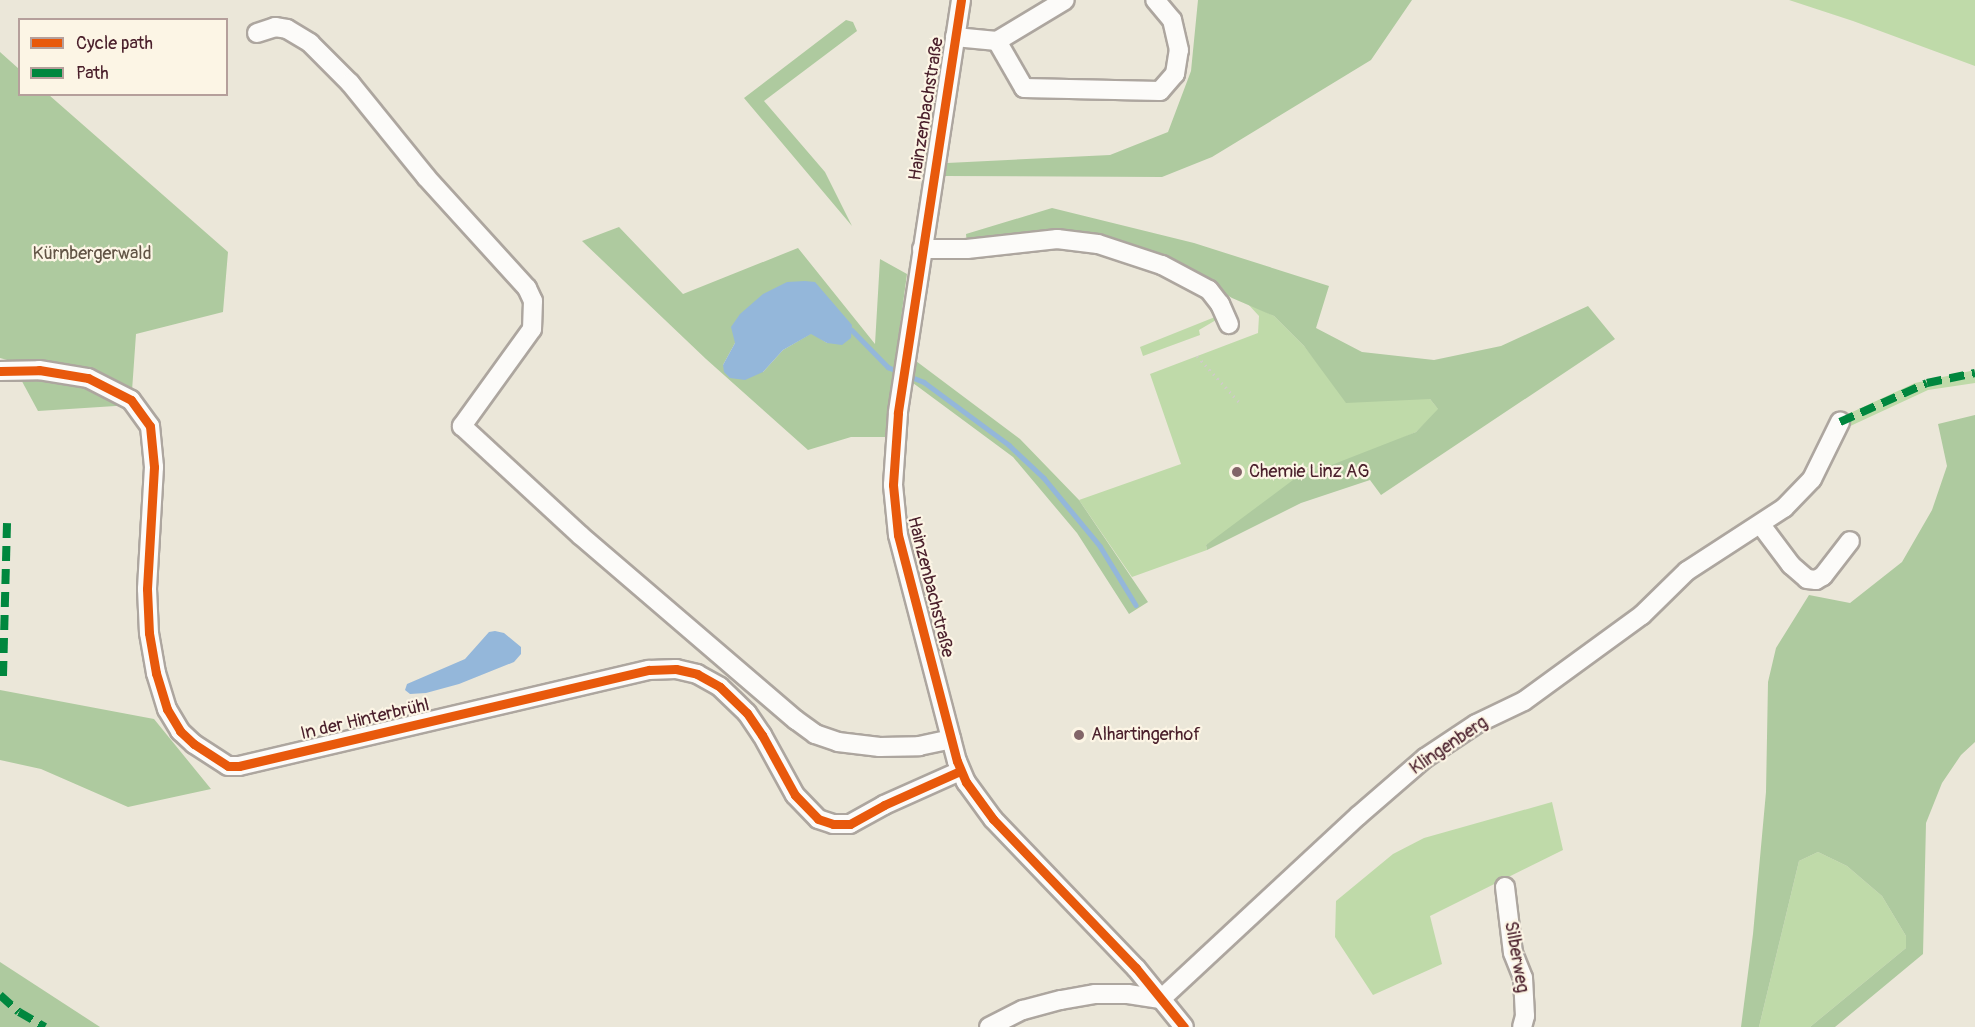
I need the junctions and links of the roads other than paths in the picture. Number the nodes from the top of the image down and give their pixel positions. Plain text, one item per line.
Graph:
1 (961, 0) edge
2 (1065, 0) edge
3 (1155, 0) edge
4 (257, 33) dead end
5 (955, 37) junction
6 (997, 42) junction
7 (922, 249) junction
8 (1229, 324) dead end
9 (0, 371) edge
10 (1840, 422) dead end
11 (1761, 525) junction
12 (1850, 541) dead end
13 (951, 739) junction
14 (960, 771) junction
15 (1505, 887) dead end
16 (1161, 999) junction
17 (989, 1027) edge
18 (1184, 1027) edge
19 (1521, 1027) edge

1 - 5 street, Hainzenbachstraße
2 - 6 street
3 - 6 street
4 - 13 street
5 - 6 street
5 - 7 street, Hainzenbachstraße
7 - 8 street
7 - 13 street, Hainzenbachstraße
9 - 14 street, In der Hinterbrühl
10 - 11 street, Klingenberg
11 - 12 street
11 - 16 street, Klingenberg
13 - 14 street, Hainzenbachstraße
14 - 16 street, Hainzenbachstraße
15 - 19 street, Silberweg
16 - 17 street
16 - 18 street, Hainzenbachstraße

